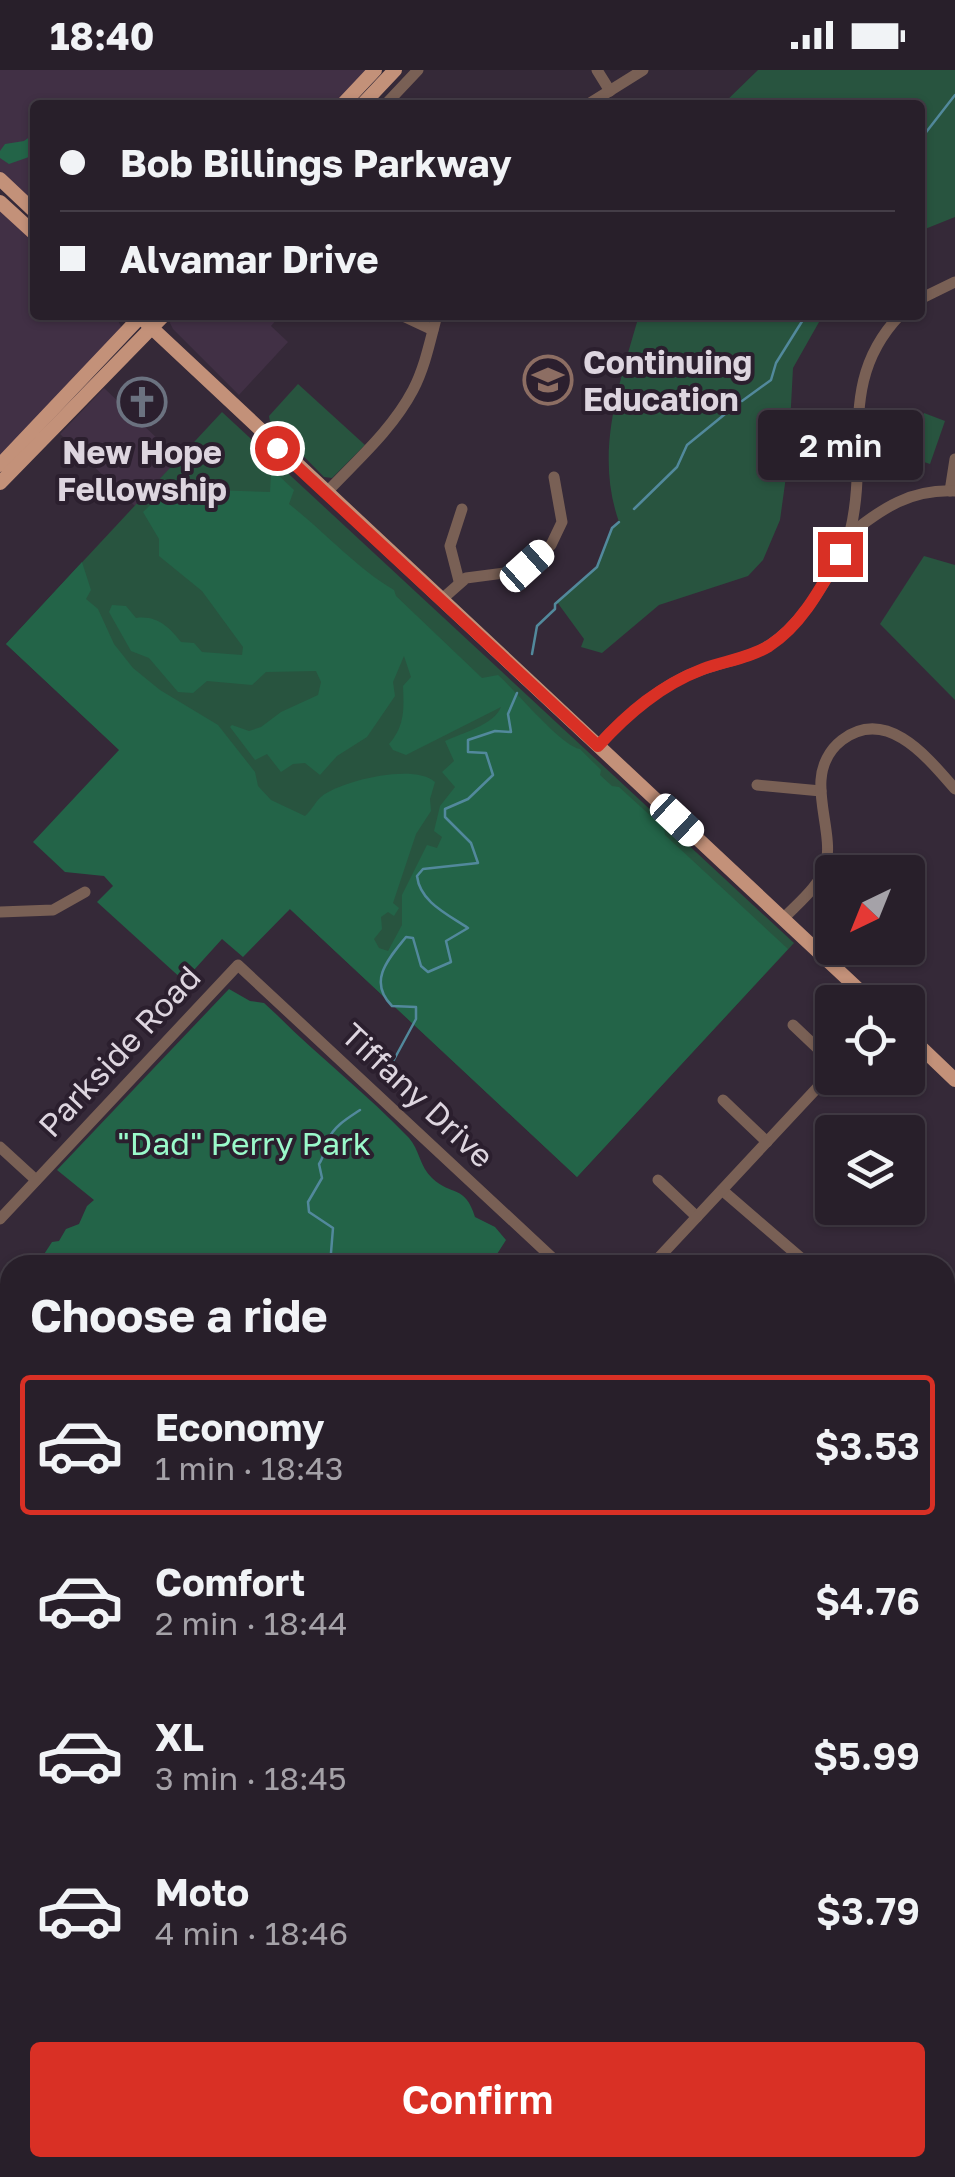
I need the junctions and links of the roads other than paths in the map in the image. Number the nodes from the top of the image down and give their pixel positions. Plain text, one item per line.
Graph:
1 (375, 70) edge
2 (395, 70) edge
3 (418, 70) edge
4 (596, 70) edge
5 (643, 70) edge
6 (622, 75) edge
7 (610, 91) junction
8 (347, 100) edge
9 (367, 100) edge
10 (390, 100) edge
11 (596, 100) edge
12 (0, 179) edge
13 (0, 202) edge
14 (30, 207) edge
15 (30, 229) edge
16 (955, 282) edge
17 (925, 297) edge
18 (141, 320) edge
19 (141, 320) edge
20 (143, 320) edge
21 (410, 320) edge
22 (436, 320) edge
23 (896, 320) edge
24 (433, 330) junction
25 (955, 459) edge
26 (0, 464) edge
27 (554, 477) dead end
28 (0, 483) edge
29 (953, 491) edge
30 (326, 494) junction
31 (462, 510) dead end
32 (850, 536) junction
33 (459, 582) junction
34 (441, 600) junction
35 (598, 746) junction
36 (756, 785) dead end
37 (955, 789) edge
38 (821, 791) junction
39 (825, 855) edge
40 (815, 883) edge
41 (85, 892) dead end
42 (0, 912) edge
43 (783, 919) junction
44 (238, 965) joint
45 (854, 985) edge
46 (793, 1024) dead end
47 (815, 1045) edge
48 (925, 1052) edge
49 (955, 1080) edge
50 (815, 1091) edge
51 (723, 1100) dead end
52 (768, 1142) junction
53 (0, 1147) edge
54 (36, 1180) junction
55 (658, 1180) dead end
56 (722, 1190) junction
57 (697, 1217) junction
58 (0, 1220) edge
59 (549, 1255) edge
60 (661, 1255) edge
61 (797, 1255) edge

1 - 8 main road
2 - 9 main road
3 - 10 street
4 - 7 street
5 - 6 street
6 - 7 street
7 - 11 street
12 - 14 main road
13 - 15 main road
16 - 17 street
18 - 26 main road
19 - 28 main road
20 - 30 main road
21 - 24 street
22 - 24 street
23 - 32 street
24 - 30 street
25 - 29 street
27 - 33 street
29 - 32 street
30 - 34 main road
31 - 33 street
32 - 35 street
33 - 34 street
34 - 35 main road
35 - 43 main road
36 - 38 street
37 - 38 street
38 - 39 street
40 - 43 street
41 - 42 street
43 - 45 main road
44 - 54 street, Parkside Road
44 - 59 street, Tiffany Drive
46 - 47 street
48 - 49 main road
50 - 52 street
51 - 52 street
52 - 56 street
53 - 54 street
54 - 58 street, Parkside Road
55 - 57 street
56 - 57 street
56 - 61 street
57 - 60 street

